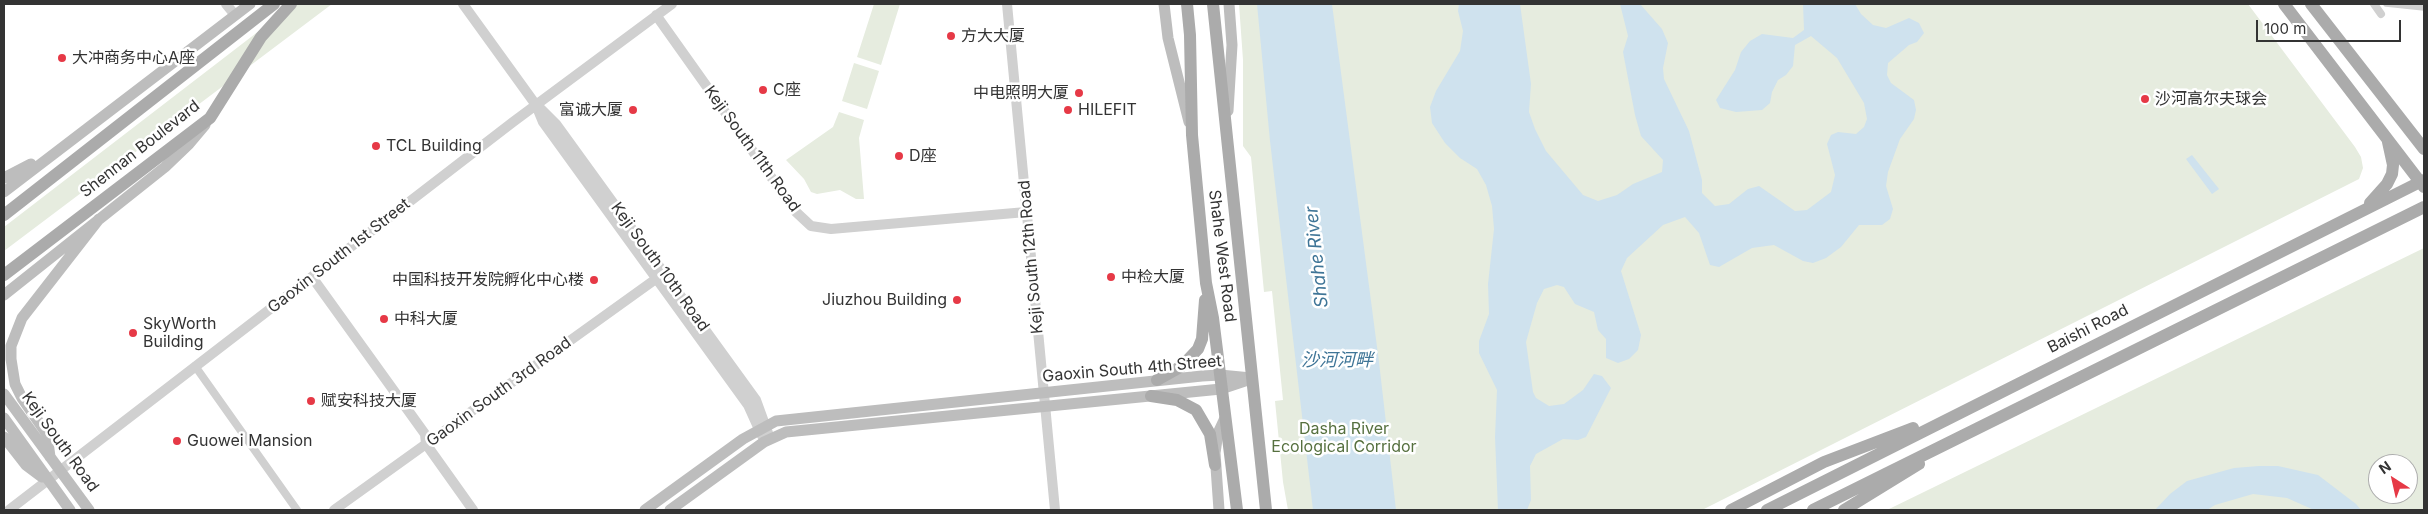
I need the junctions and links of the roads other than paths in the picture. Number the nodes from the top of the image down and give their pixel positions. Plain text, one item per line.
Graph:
1 (226, 4) edge
2 (250, 4) edge
3 (274, 4) edge
4 (291, 4) edge
5 (463, 4) edge
6 (672, 4) edge
7 (1007, 4) edge
8 (1164, 4) edge
9 (1187, 4) edge
10 (1213, 4) edge
11 (1229, 4) edge
12 (2284, 4) edge
13 (2312, 4) edge
14 (2374, 4) edge
15 (2386, 4) edge
16 (2424, 8) edge
17 (2380, 14) dead end
18 (235, 15) junction
19 (656, 15) junction
20 (536, 104) junction
21 (210, 118) junction
22 (2383, 130) junction
23 (1227, 133) junction
24 (1192, 135) junction
25 (67, 143) junction
26 (2424, 150) edge
27 (4, 178) edge
28 (2423, 183) edge
29 (4, 192) edge
30 (2424, 207) edge
31 (2360, 211) junction
32 (1026, 212) junction
33 (4, 215) edge
34 (99, 219) junction
35 (4, 275) edge
36 (660, 276) junction
37 (312, 277) junction
38 (1206, 282) junction
39 (4, 295) edge
40 (194, 366) junction
41 (1220, 375) junction
42 (1252, 378) junction
43 (1157, 380) junction
44 (1221, 389) junction
45 (1043, 392) junction
46 (4, 394) edge
47 (1151, 396) junction
48 (1045, 406) junction
49 (1958, 413) junction
50 (4, 418) edge
51 (1224, 418) junction
52 (762, 427) junction
53 (1968, 432) junction
54 (4, 437) edge
55 (767, 440) junction
56 (426, 444) junction
57 (50, 457) junction
58 (1215, 465) junction
59 (1261, 468) junction
60 (60, 470) junction
61 (48, 480) junction
62 (9, 510) edge
63 (70, 510) edge
64 (89, 510) edge
65 (297, 510) edge
66 (334, 510) edge
67 (474, 510) edge
68 (645, 510) edge
69 (670, 510) edge
70 (1054, 510) edge
71 (1219, 510) edge
72 (1237, 510) edge
73 (1266, 510) edge
74 (1273, 510) edge
75 (1731, 510) edge
76 (1767, 510) edge
77 (1813, 510) edge
78 (1844, 510) edge

1 - 18 street
2 - 18 main road
3 - 33 main road, Shennan Boulevard
4 - 21 main road, Shennan Boulevard
5 - 20 street, Keji South 10th Road
6 - 19 street, Gaoxin South 1st Street
7 - 32 street, Keji South 12th Road
8 - 24 main road
9 - 24 main road, Shahe West Road
10 - 23 main road, Shahe West Road
11 - 23 main road
12 - 22 main road
13 - 26 main road
14 - 17 street
15 - 16 street
18 - 25 main road
19 - 20 street, Gaoxin South 1st Street
19 - 32 street, Keji South 11th Road
20 - 36 street, Keji South 10th Road
20 - 37 street, Gaoxin South 1st Street
21 - 34 main road
21 - 35 main road, Shennan Boulevard
22 - 28 main road
22 - 31 main road
23 - 42 main road, Shahe West Road
24 - 38 main road, Shahe West Road
25 - 27 main road
25 - 29 main road
28 - 31 main road, Baishi Road
30 - 53 main road
31 - 49 main road, Baishi Road
32 - 45 street, Keji South 12th Road
34 - 39 main road
34 - 57 main road
36 - 52 street, Keji South 10th Road
36 - 56 street, Gaoxin South 3rd Road
37 - 40 street, Gaoxin South 1st Street
37 - 56 street
38 - 41 main road, Shahe West Road
38 - 43 main road
40 - 60 street, Gaoxin South 1st Street
40 - 65 street
41 - 42 main road, Gaoxin South 4th Street
41 - 43 main road, Gaoxin South 4th Street
41 - 44 main road, Shahe West Road
42 - 44 main road, Gaoxin South 4th Street
42 - 59 main road, Shahe West Road
43 - 45 main road, Gaoxin South 4th Street
44 - 47 main road, Gaoxin South 4th Street
44 - 51 main road, Shahe West Road
45 - 48 street, Keji South 12th Road
45 - 52 main road, Gaoxin South 4th Street
46 - 57 main road, Keji South Road
47 - 48 main road, Gaoxin South 4th Street
47 - 58 main road
48 - 55 main road, Gaoxin South 4th Street
48 - 70 street, Keji South 12th Road
49 - 75 main road
49 - 76 main road, Baishi Road
50 - 61 main road, Keji South Road
51 - 58 main road
51 - 72 main road, Shahe West Road
52 - 55 street, Keji South 10th Road
52 - 68 main road, Gaoxin South 4th Street
53 - 77 main road
53 - 78 main road
54 - 61 main road
55 - 69 main road, Gaoxin South 4th Street
56 - 66 street, Gaoxin South 3rd Road
56 - 67 street
57 - 60 main road, Keji South Road
58 - 71 main road
59 - 73 main road, Shahe West Road
59 - 74 main road
60 - 61 street, Gaoxin South 1st Street
60 - 64 main road, Keji South Road
61 - 62 street, Gaoxin South 1st Street
61 - 63 main road, Keji South Road

